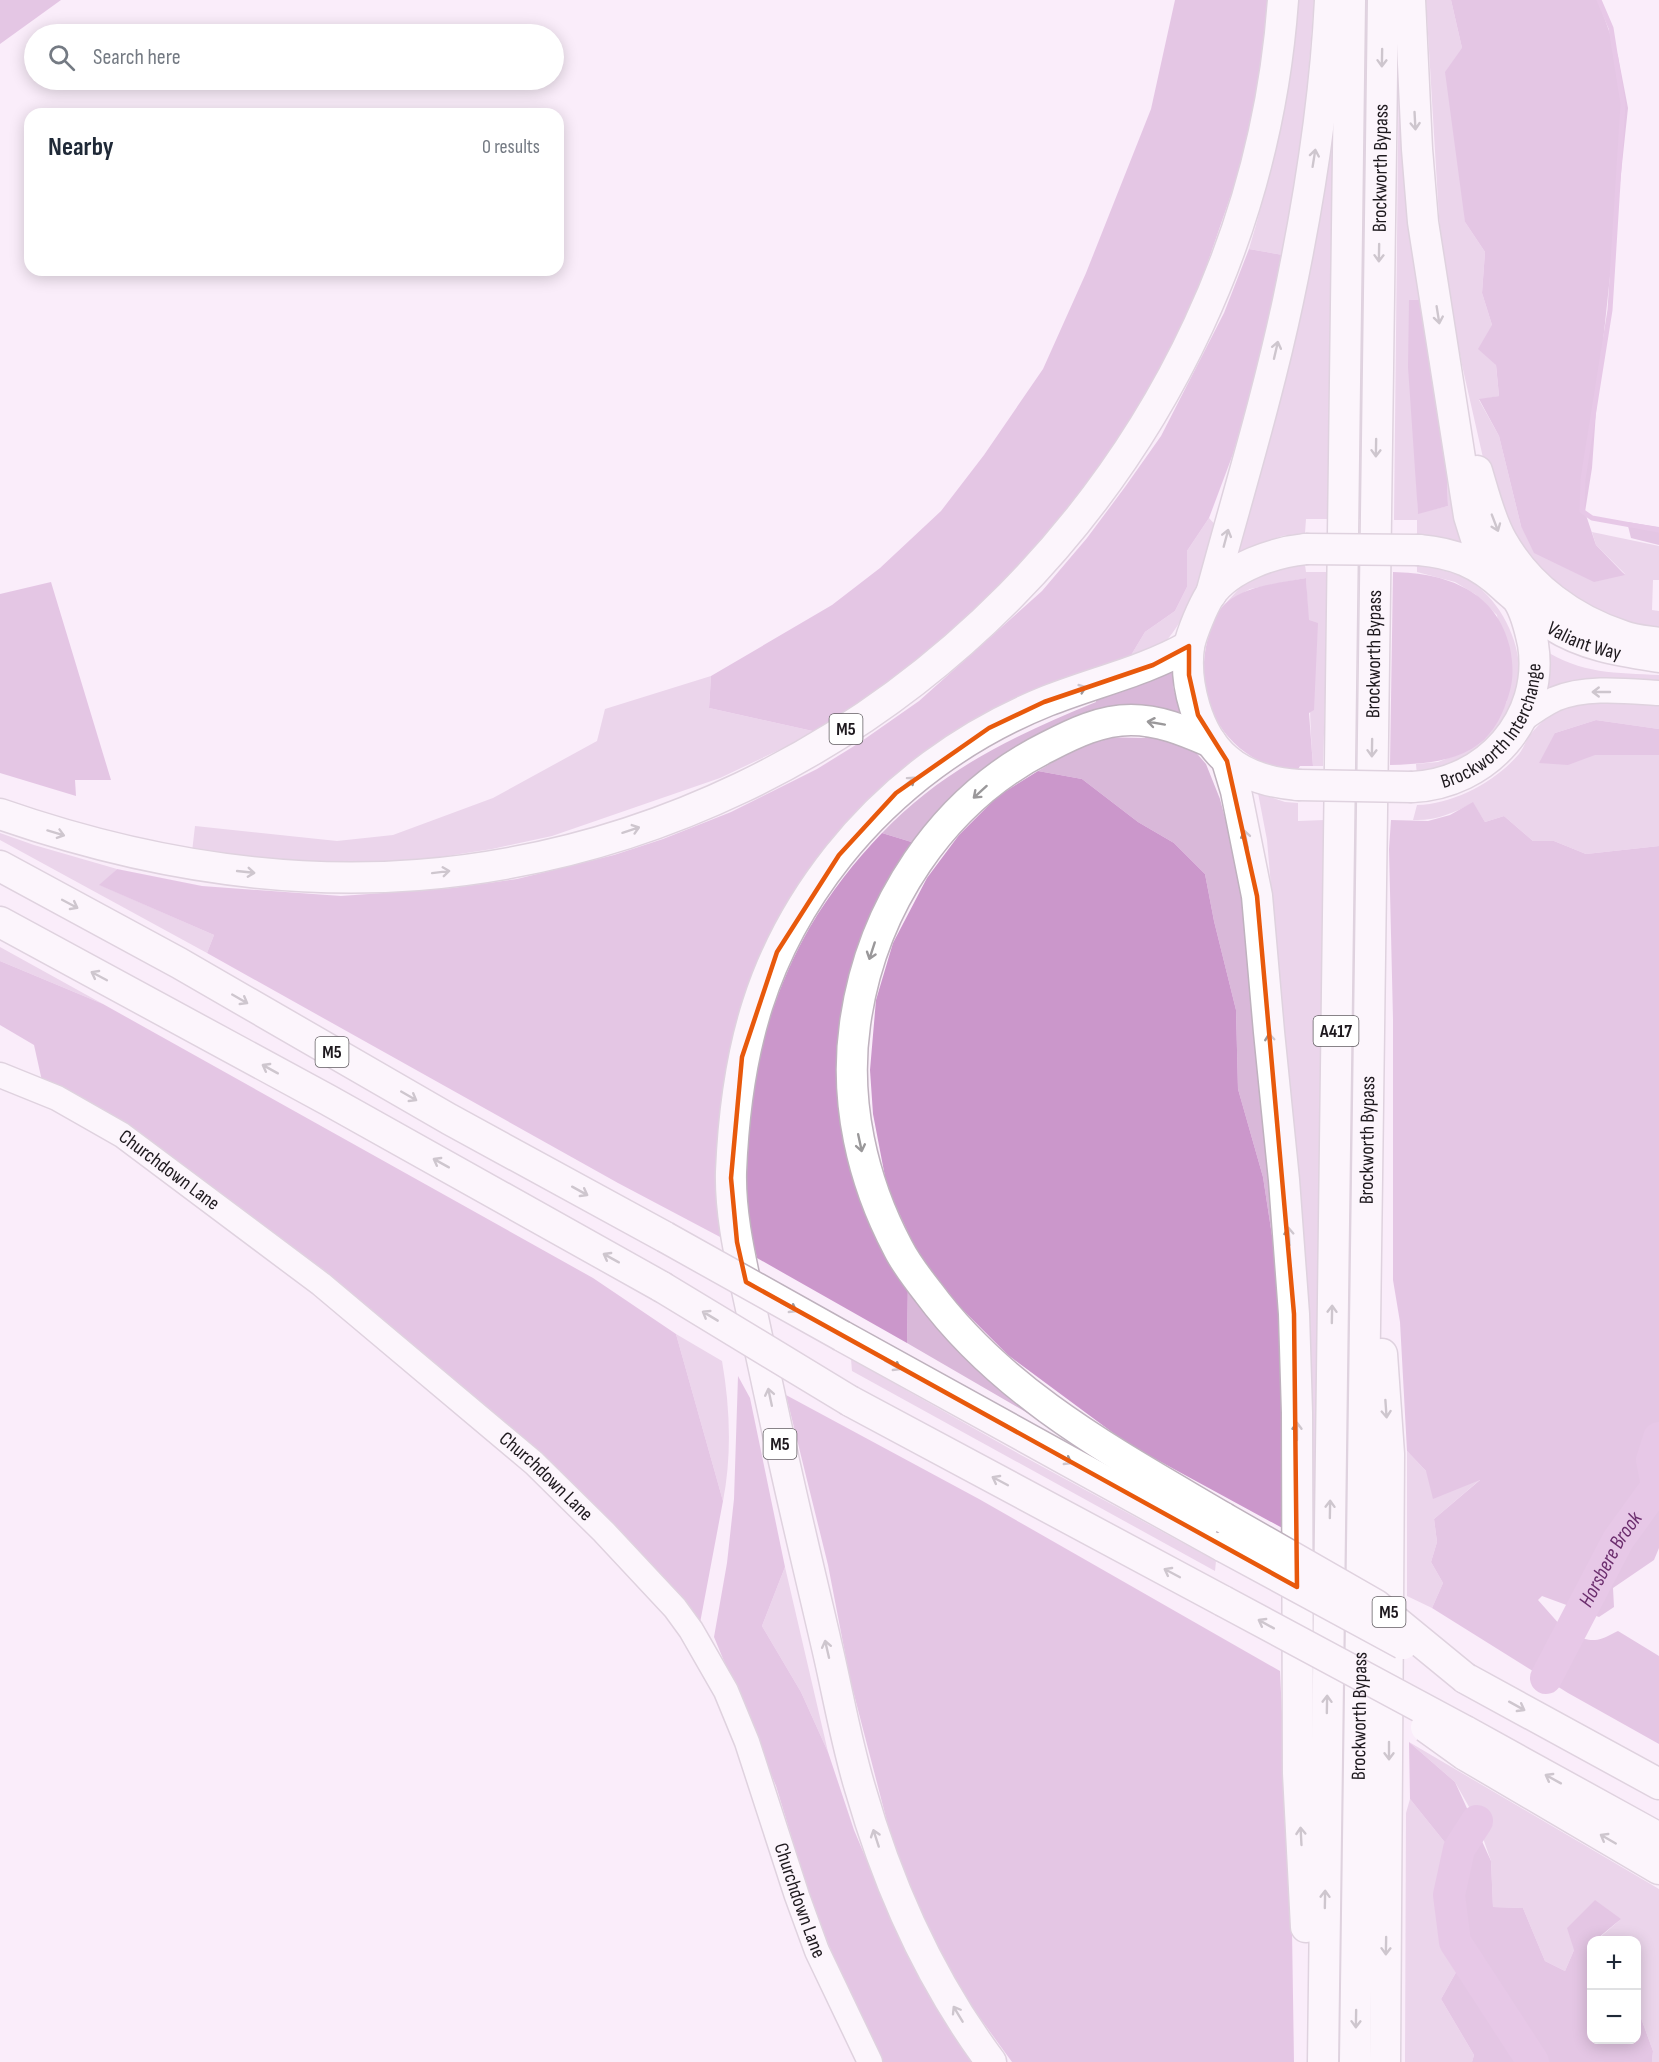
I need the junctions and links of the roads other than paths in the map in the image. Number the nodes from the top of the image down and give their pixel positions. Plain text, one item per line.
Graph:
1 (1283, 0) edge
2 (1330, 0) edge
3 (1350, 0) edge
4 (1383, 0) edge
5 (1410, 0) edge
6 (1446, 367) junction
7 (1491, 574) junction
8 (1211, 594) junction
9 (1519, 601) junction
10 (1659, 643) edge
11 (1189, 646) junction
12 (1659, 660) edge
13 (1659, 693) edge
14 (1519, 722) junction
15 (1219, 751) junction
16 (0, 814) edge
17 (0, 866) edge
18 (0, 922) edge
19 (0, 1075) edge
20 (1368, 1162) junction
21 (1466, 1678) junction
22 (1465, 1743) junction
23 (1659, 1784) edge
24 (1659, 1838) edge
25 (1659, 1869) edge
26 (870, 2062) edge
27 (991, 2062) edge
28 (1313, 2062) edge
29 (1323, 2062) edge
30 (1355, 2062) edge
31 (1385, 2062) edge

16 -> 1 highway, M5
8 -> 2 highway
29 -> 3 highway, Brockworth Bypass / A417
4 -> 20 highway, Brockworth Bypass / A417
5 -> 6 highway
6 - 7 highway
6 -> 10 highway
7 - 8 highway, Brockworth Interchange, bridge
7 - 9 highway, Brockworth Interchange
8 - 11 highway, Brockworth Interchange
9 - 12 street, Valiant Way
9 - 14 highway, Brockworth Interchange
11 - 15 highway, Brockworth Interchange
27 -> 11 highway, M5
13 -> 14 street, Valiant Way
14 - 15 highway, Brockworth Interchange, bridge
15 -> 21 highway, M5, bridge
28 -> 15 highway
17 -> 21 highway, M5, bridge
22 -> 18 highway, M5, bridge
19 - 26 street, Churchdown Lane
20 -> 30 highway, Brockworth Bypass / A417
20 -> 31 highway, M5
21 -> 23 highway, M5
24 -> 22 highway, M5
25 -> 22 highway, M5

